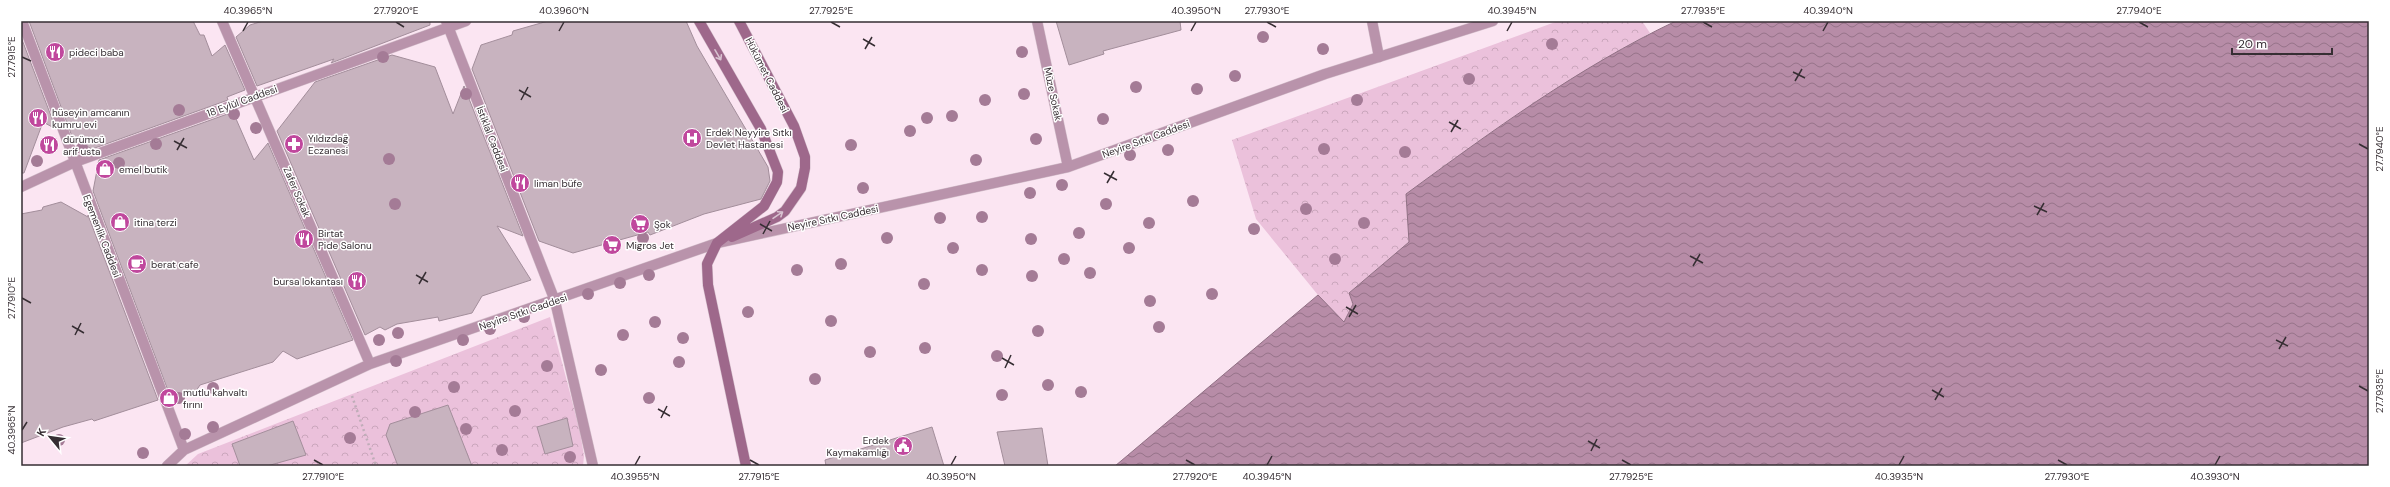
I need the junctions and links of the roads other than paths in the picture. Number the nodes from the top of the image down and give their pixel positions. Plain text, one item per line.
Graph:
1 (22, 21) edge
2 (222, 21) edge
3 (466, 21) edge
4 (699, 21) edge
5 (740, 21) edge
6 (1037, 21) edge
7 (1372, 21) edge
8 (1493, 21) edge
9 (448, 24) edge
10 (1379, 57) junction
11 (256, 96) junction
12 (75, 162) junction
13 (1068, 167) junction
14 (21, 187) edge
15 (717, 243) junction
16 (555, 301) junction
17 (370, 364) junction
18 (184, 450) junction
19 (167, 466) edge
20 (593, 466) edge
21 (746, 466) edge

1 - 12 street, Egemenlik Caddesi
2 - 11 street, Zafer Sokak
3 - 9 street, 18 Eylül Caddesi
4 -> 15 main road
15 -> 5 main road, Hükümet Caddesi
6 - 13 street, Müze Sokak
7 - 10 street
8 - 10 street, Neyire Sıtkı Caddesi
9 - 11 street, 18 Eylül Caddesi
9 - 16 street, İstiklal Caddesi
10 - 13 street, Neyire Sıtkı Caddesi
11 - 12 street, 18 Eylül Caddesi
11 - 17 street, Zafer Sokak
12 - 14 street, 18 Eylül Caddesi
12 - 18 street, Egemenlik Caddesi
13 - 15 street, Neyire Sıtkı Caddesi
15 - 16 street, Neyire Sıtkı Caddesi
15 - 21 main road
16 - 17 street, Neyire Sıtkı Caddesi
16 - 20 street, İstiklal Caddesi
17 - 18 street, Neyire Sıtkı Caddesi
18 - 19 street, Neyire Sıtkı Caddesi

